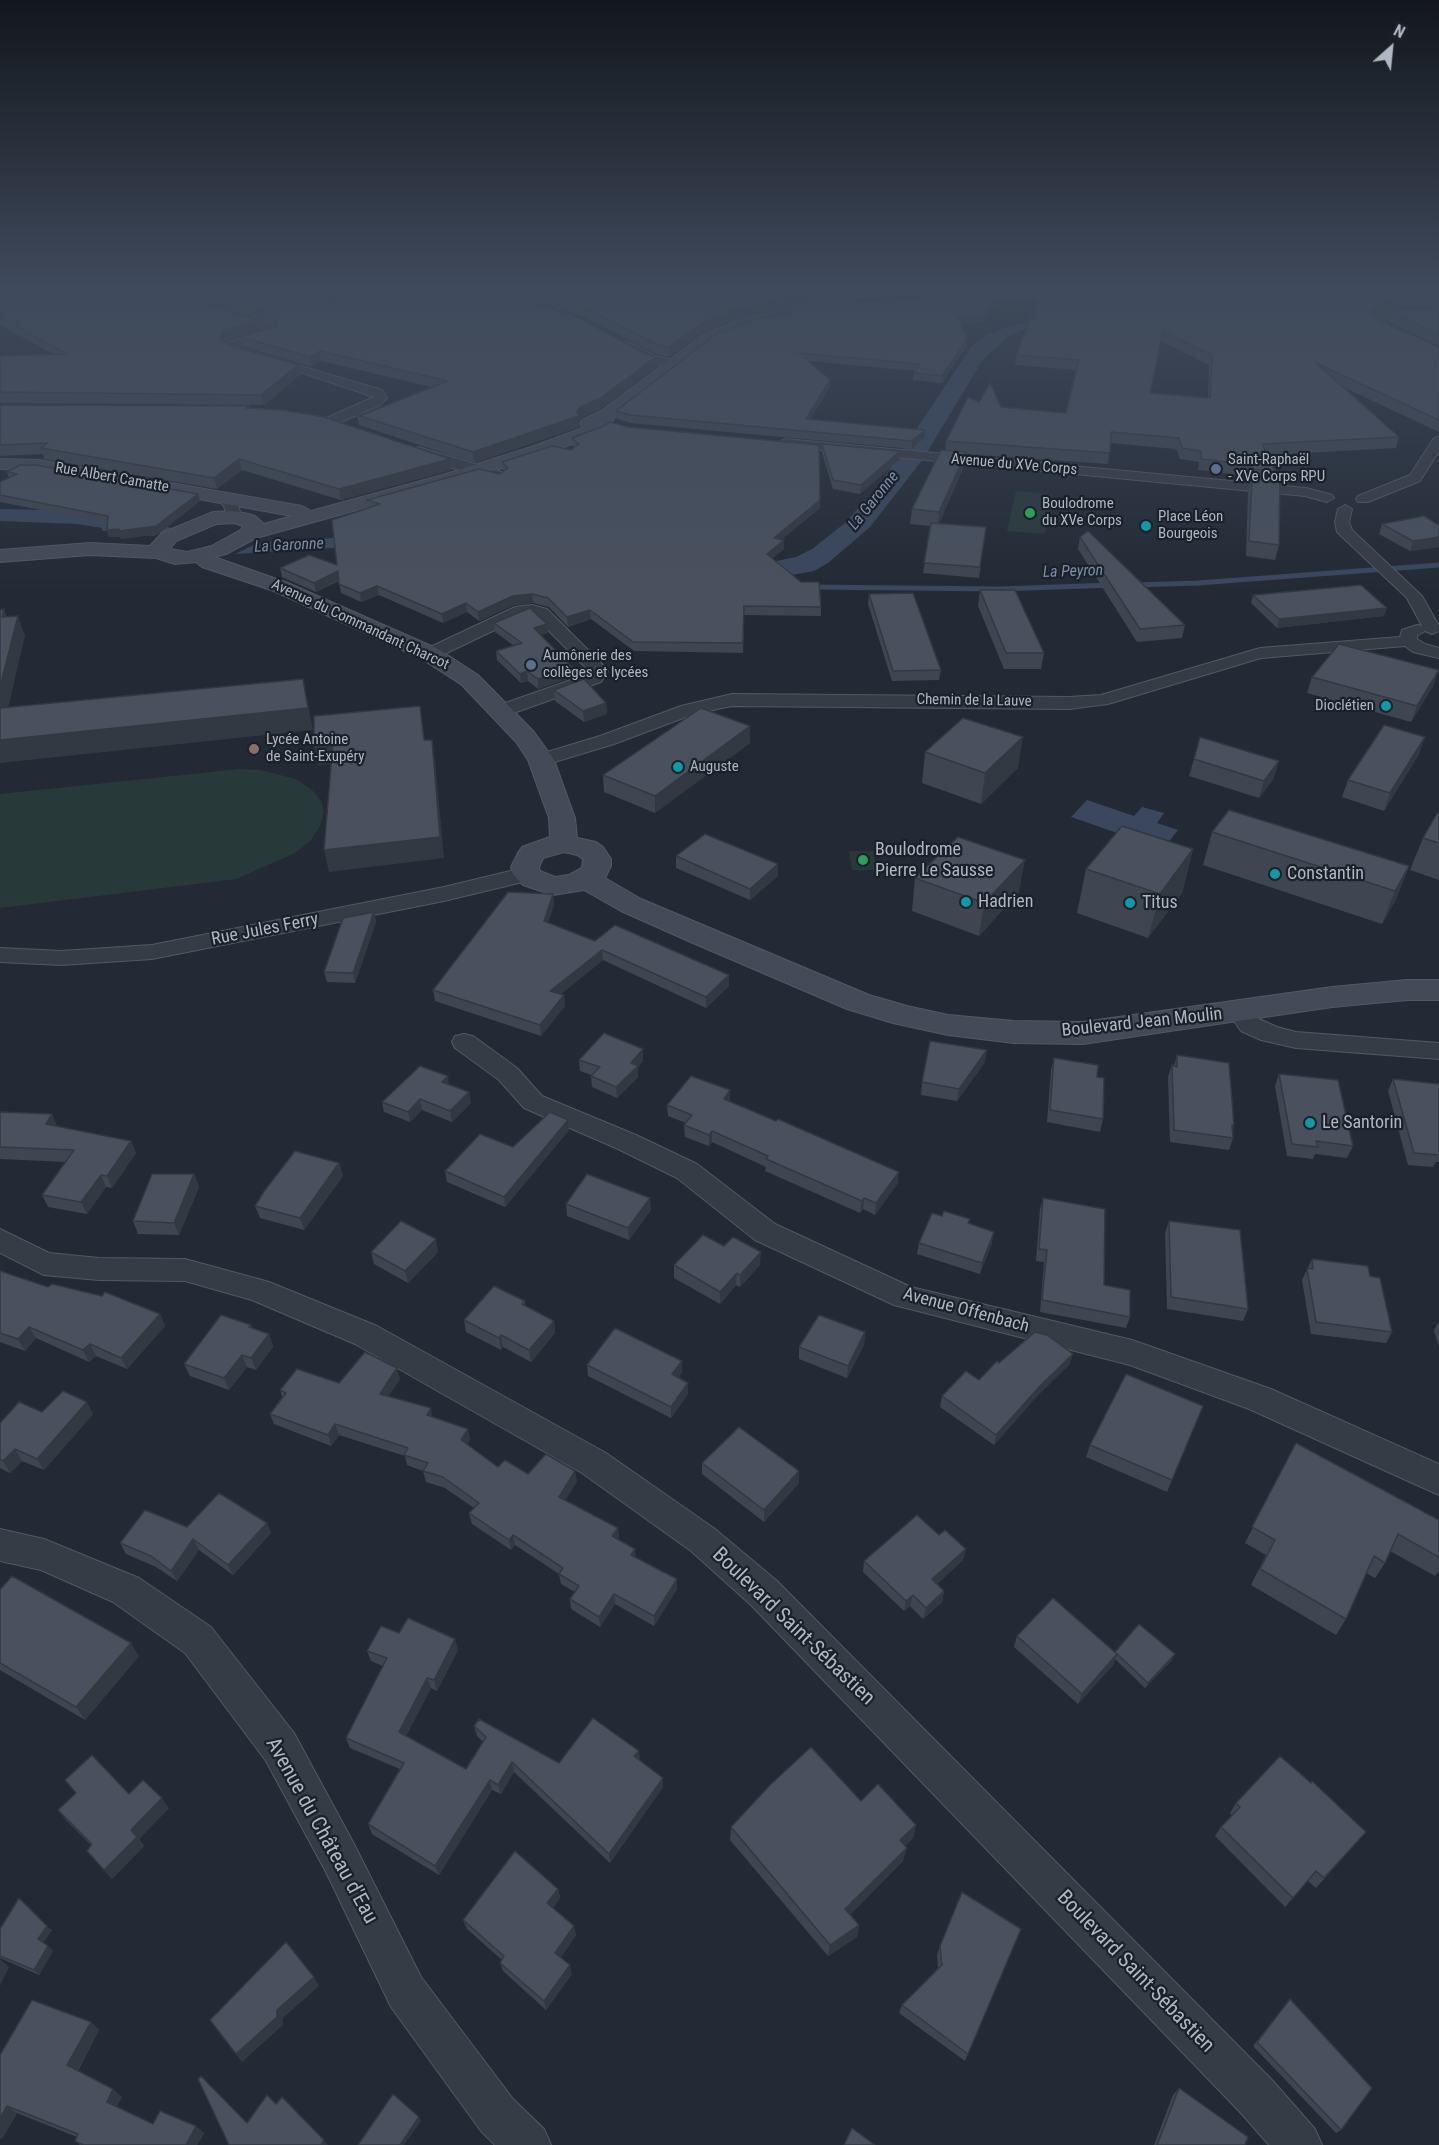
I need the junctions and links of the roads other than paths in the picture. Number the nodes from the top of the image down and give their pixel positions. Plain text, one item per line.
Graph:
1 (375, 392) edge
2 (642, 392) edge
3 (610, 422) junction
4 (350, 428) edge
5 (1439, 441) edge
6 (775, 442) edge
7 (402, 446) edge
8 (562, 447) junction
9 (0, 464) edge
10 (476, 471) junction
11 (500, 476) edge
12 (223, 498) junction
13 (1327, 498) junction
14 (1363, 498) junction
15 (349, 506) junction
16 (1345, 509) junction
17 (302, 512) junction
18 (244, 524) junction
19 (159, 552) junction
20 (0, 556) edge
21 (201, 556) junction
22 (1435, 630) edge
23 (1409, 641) junction
24 (1439, 653) edge
25 (430, 654) junction
26 (501, 711) junction
27 (541, 760) junction
28 (564, 844) junction
29 (527, 874) junction
30 (586, 879) junction
31 (0, 955) edge
32 (1439, 990) edge
33 (1240, 1012) junction
34 (464, 1042) dead end
35 (1439, 1051) edge
36 (0, 1239) edge
37 (1439, 1480) edge
38 (0, 1545) edge
39 (528, 2145) edge
40 (1299, 2145) edge

1 - 4 street
2 - 3 main road
3 - 8 main road
3 - 8 main road
5 - 14 street
6 - 13 street, Avenue du XVe Corps
7 - 10 street
8 - 10 main road
9 - 12 main road, Rue Albert Camatte
10 - 11 street
10 - 15 main road
12 - 17 main road, Rue Albert Camatte
12 - 18 street
13 - 14 street
13 - 16 street
14 - 16 street
15 - 17 main road
15 - 18 main road
16 - 22 street
17 - 18 main road
18 - 19 main road
18 - 21 main road
19 - 20 main road
19 - 21 main road
21 - 25 main road, Avenue du Commandant Charcot
22 - 23 street
23 - 24 street
23 - 27 street, Chemin de la Lauve
25 - 26 main road, Avenue du Commandant Charcot
25 - 26 street
26 - 27 main road, Avenue du Commandant Charcot
27 - 28 main road, Avenue du Commandant Charcot
28 - 29 main road
28 - 30 main road
29 - 30 main road
29 - 31 street, Rue Jules Ferry
30 - 33 main road, Boulevard Jean Moulin
32 - 33 main road, Boulevard Jean Moulin
33 - 35 street
34 - 37 street, Avenue Offenbach
36 - 40 street, Boulevard Saint-Sébastien
38 - 39 street, Avenue du Château d'Eau

